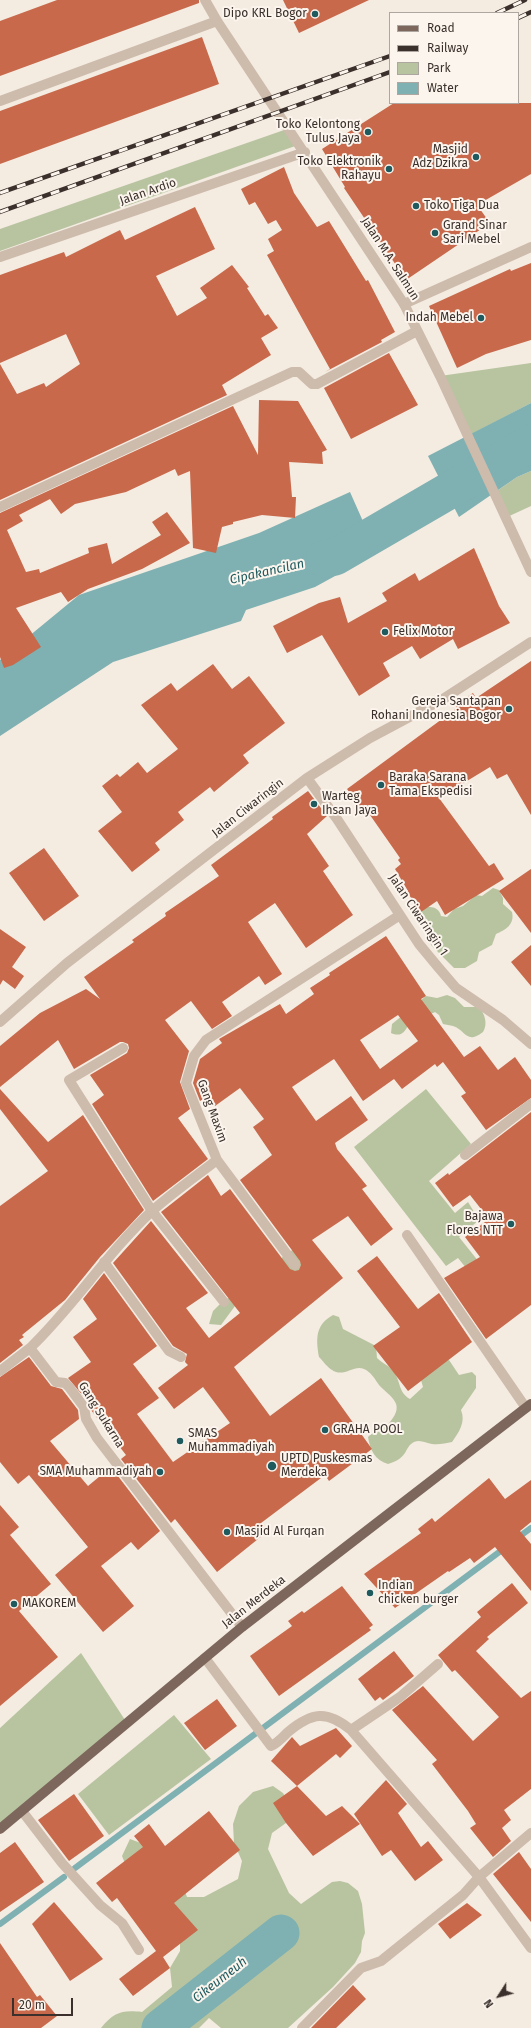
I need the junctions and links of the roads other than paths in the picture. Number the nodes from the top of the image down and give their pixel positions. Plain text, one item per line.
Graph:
1 (205, 0) edge
2 (217, 21) junction
3 (0, 101) edge
4 (305, 152) junction
5 (531, 247) edge
6 (0, 257) edge
7 (404, 304) junction
8 (417, 331) junction
9 (0, 507) edge
10 (529, 567) edge
11 (531, 642) edge
12 (307, 778) junction
13 (400, 915) junction
14 (0, 1022) edge
15 (531, 1044) edge
16 (123, 1048) dead end
17 (531, 1104) edge
18 (465, 1155) dead end
19 (217, 1160) junction
20 (152, 1211) junction
21 (407, 1236) dead end
22 (104, 1262) junction
23 (295, 1265) dead end
24 (224, 1302) dead end
25 (30, 1348) junction
26 (181, 1358) dead end
27 (0, 1371) edge
28 (528, 1406) edge
29 (242, 1627) junction
30 (205, 1658) junction
31 (438, 1664) dead end
32 (351, 1730) junction
33 (22, 1811) junction
34 (0, 1829) edge
35 (531, 1833) edge
36 (479, 1877) junction
37 (531, 1948) edge
38 (139, 1950) dead end
39 (302, 2028) edge

1 - 2 street, Jalan M.A. Salmun
2 - 3 street
2 - 4 street, Jalan M.A. Salmun
4 - 6 street, Jalan Ardio
4 - 7 street, Jalan M.A. Salmun
5 - 7 street
7 - 8 street, Jalan M.A. Salmun
8 - 9 street
8 - 10 street, Jalan M.A. Salmun
11 - 12 street, Jalan Ciwaringin
12 - 13 street, Jalan Ciwaringin 1
12 - 14 street, Jalan Ciwaringin
13 - 15 street, Jalan Ciwaringin 1
13 - 19 street, Gang Maxim
16 - 20 street
17 - 18 street
19 - 20 street, Gang Maxim
19 - 23 street
20 - 22 street, Gang Maxim
20 - 24 street
21 - 28 street
22 - 25 street, Gang Maxim
22 - 26 street
25 - 27 street
25 - 29 street, Gang Sukarna
28 - 29 main road, Jalan Merdeka
29 - 30 main road, Jalan Merdeka
30 - 32 street
30 - 33 main road, Jalan Merdeka
31 - 32 street
32 - 36 street
33 - 34 main road, Jalan Merdeka
33 - 38 street
35 - 36 street
36 - 37 street
36 - 39 street

